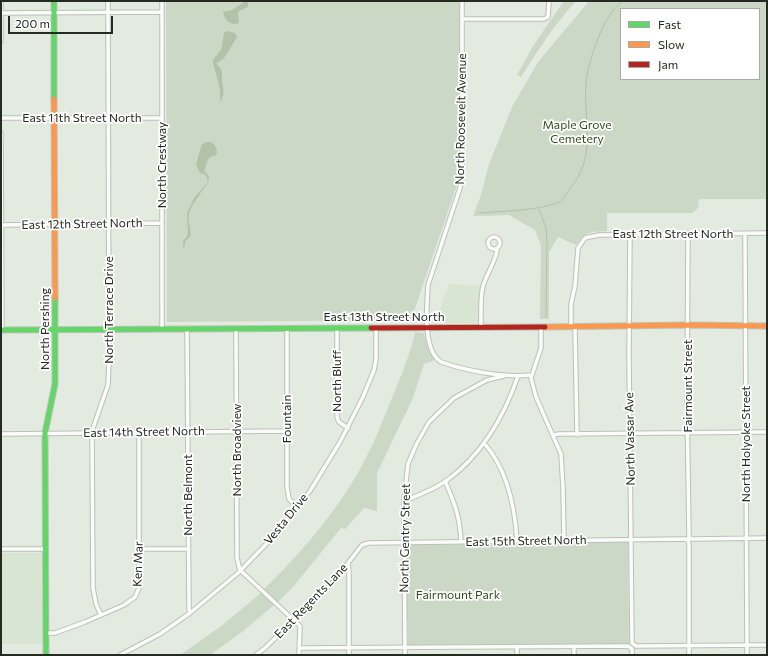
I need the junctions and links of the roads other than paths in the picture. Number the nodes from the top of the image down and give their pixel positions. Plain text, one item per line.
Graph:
1 (1, 1) edge
2 (54, 1) edge
3 (108, 1) edge
4 (162, 1) edge
5 (462, 1) edge
6 (549, 1) edge
7 (108, 12) junction
8 (162, 12) junction
9 (1, 13) edge
10 (54, 13) junction
11 (462, 19) junction
12 (1, 41) edge
13 (1, 118) edge
14 (54, 118) junction
15 (108, 118) junction
16 (162, 118) junction
17 (1, 133) edge
18 (162, 223) junction
19 (55, 224) junction
20 (108, 224) junction
21 (1, 225) edge
22 (630, 234) junction
23 (688, 234) junction
24 (745, 234) junction
25 (767, 234) edge
26 (497, 248) dead end
27 (688, 325) junction
28 (630, 326) junction
29 (745, 326) junction
30 (767, 326) edge
31 (428, 327) junction
32 (481, 327) junction
33 (541, 327) junction
34 (573, 327) junction
35 (236, 328) junction
36 (286, 328) junction
37 (337, 328) junction
38 (376, 328) junction
39 (162, 329) junction
40 (187, 329) junction
41 (2, 330) edge
42 (55, 330) junction
43 (109, 330) junction
44 (507, 375) junction
45 (531, 375) junction
46 (518, 376) junction
47 (348, 428) junction
48 (237, 431) junction
49 (287, 431) junction
50 (188, 432) junction
51 (767, 432) edge
52 (92, 433) junction
53 (139, 433) junction
54 (746, 433) junction
55 (1, 434) edge
56 (45, 434) junction
57 (577, 434) junction
58 (630, 434) junction
59 (688, 434) junction
60 (554, 436) junction
61 (484, 443) junction
62 (445, 482) junction
63 (404, 501) junction
64 (297, 507) junction
65 (746, 538) junction
66 (767, 538) edge
67 (689, 539) junction
68 (564, 540) junction
69 (631, 540) junction
70 (517, 541) junction
71 (461, 542) junction
72 (405, 543) junction
73 (364, 544) joint
74 (1, 549) edge
75 (46, 549) junction
76 (140, 549) junction
77 (188, 549) junction
78 (348, 564) junction
79 (241, 570) junction
80 (190, 613) junction
81 (101, 615) junction
82 (294, 620) junction
83 (46, 633) junction
84 (767, 645) edge
85 (574, 646) junction
86 (632, 646) junction
87 (689, 646) junction
88 (747, 646) junction
89 (517, 647) junction
90 (299, 648) junction
91 (349, 648) junction
92 (404, 648) junction
93 (46, 655) edge
94 (120, 655) edge
95 (256, 655) edge
96 (300, 655) edge
97 (349, 655) edge
98 (404, 655) edge
99 (517, 655) edge
100 (574, 655) edge
101 (632, 655) edge
102 (689, 655) edge
103 (747, 655) edge

1 - 9 street
2 - 10 main road, North Pershing
3 - 7 street, North Terrace Drive
4 - 8 street, North Crestway
5 - 11 street, North Roosevelt Avenue
6 - 11 street
7 - 8 street
7 - 10 street
7 - 15 street, North Terrace Drive
8 - 16 street, North Crestway
9 - 10 street
9 - 12 street
10 - 14 main road, North Pershing
11 - 31 street, North Roosevelt Avenue
13 - 14 street, East 11th Street North
14 - 15 street, East 11th Street North
14 - 19 main road, North Pershing
15 - 16 street, East 11th Street North
15 - 20 street, North Terrace Drive
16 - 18 street, North Crestway
17 - 21 street
18 - 20 street, East 12th Street North
18 - 39 street, North Crestway
19 - 20 street, East 12th Street North
19 - 21 street, East 12th Street North
19 - 42 main road, North Pershing
20 - 43 street, North Terrace Drive
21 - 41 street
22 - 23 street, East 12th Street North
22 - 28 street, North Vassar Ave
22 - 34 street, East 12th Street North
23 - 24 street, East 12th Street North
23 - 27 street, Fairmount Street
24 - 25 street, East 12th Street North
24 - 29 street, North Holyoke Street
26 - 32 street
27 - 28 main road, East 13th Street North
27 - 29 main road, East 13th Street North
27 - 59 street, Fairmount Street
28 - 34 main road, East 13th Street North
28 - 58 street, North Vassar Ave
29 - 30 main road, East 13th Street North
29 - 54 street, North Holyoke Street
31 - 32 main road, East 13th Street North
31 - 38 main road, East 13th Street North
31 - 44 street, North Roosevelt Avenue
32 - 33 main road, East 13th Street North
33 - 34 main road, East 13th Street North
33 - 45 street
34 - 57 street
35 - 36 main road, East 13th Street North
35 - 40 main road, East 13th Street North
35 - 48 street, North Broadview
36 - 37 main road, East 13th Street North
36 - 49 street, Fountain
37 - 38 main road, East 13th Street North
37 - 47 street, North Bluff
38 - 47 street, Vesta Drive
39 - 40 main road, East 13th Street North
39 - 43 main road, East 13th Street North
40 - 50 street, North Belmont
41 - 42 main road, East 13th Street North
42 - 43 main road, East 13th Street North
42 - 56 main road, North Pershing
43 - 52 street, North Terrace Drive
44 - 46 street
44 - 63 street, North Gentry Street
45 - 46 street
45 - 60 street
46 - 61 street
47 - 64 street, Vesta Drive
48 - 49 street, East 14th Street North
48 - 50 street, East 14th Street North
48 - 79 street, North Broadview
49 - 64 street, Fountain
50 - 53 street, East 14th Street North
50 - 77 street, North Belmont
51 - 54 street
52 - 53 street, East 14th Street North
52 - 56 street, East 14th Street North
52 - 81 street, North Terrace Drive
53 - 76 street, Ken Mar
54 - 59 street
54 - 65 street, North Holyoke Street
55 - 56 street, East 14th Street North
56 - 75 main road, North Pershing
57 - 58 street
57 - 60 street
58 - 59 street
58 - 69 street, North Vassar Ave
59 - 67 street, Fairmount Street
60 - 68 street
61 - 62 street
61 - 70 street
62 - 63 street
62 - 71 street
63 - 72 street, North Gentry Street
64 - 79 street, Vesta Drive
65 - 66 street, East 15th Street North
65 - 67 street, East 15th Street North
65 - 88 street, North Holyoke Street
67 - 69 street, East 15th Street North
67 - 87 street, Fairmount Street
68 - 69 street, East 15th Street North
68 - 70 street, East 15th Street North
69 - 86 street, North Vassar Ave
70 - 71 street, East 15th Street North
71 - 72 street, East 15th Street North
72 - 73 street, East 15th Street North
72 - 92 street, North Gentry Street
73 - 78 street, East Regents Lane
74 - 75 street
75 - 83 main road, North Pershing
76 - 77 street
76 - 81 street, Ken Mar
77 - 80 street, North Belmont
78 - 82 street, East Regents Lane
78 - 91 street
79 - 80 street, Vesta Drive
79 - 82 street
80 - 94 street, Vesta Drive
81 - 83 street, Ken Mar
82 - 90 street
82 - 95 street, East Regents Lane
83 - 93 main road, North Pershing
84 - 88 street
85 - 86 street
85 - 89 street
85 - 100 street
86 - 87 street
86 - 101 street, North Vassar Ave
87 - 88 street
87 - 102 street, Fairmount Street
88 - 103 street, North Holyoke Street
89 - 92 street
89 - 99 street
90 - 91 street
90 - 96 street
91 - 92 street
91 - 97 street
92 - 98 street, North Gentry Street

